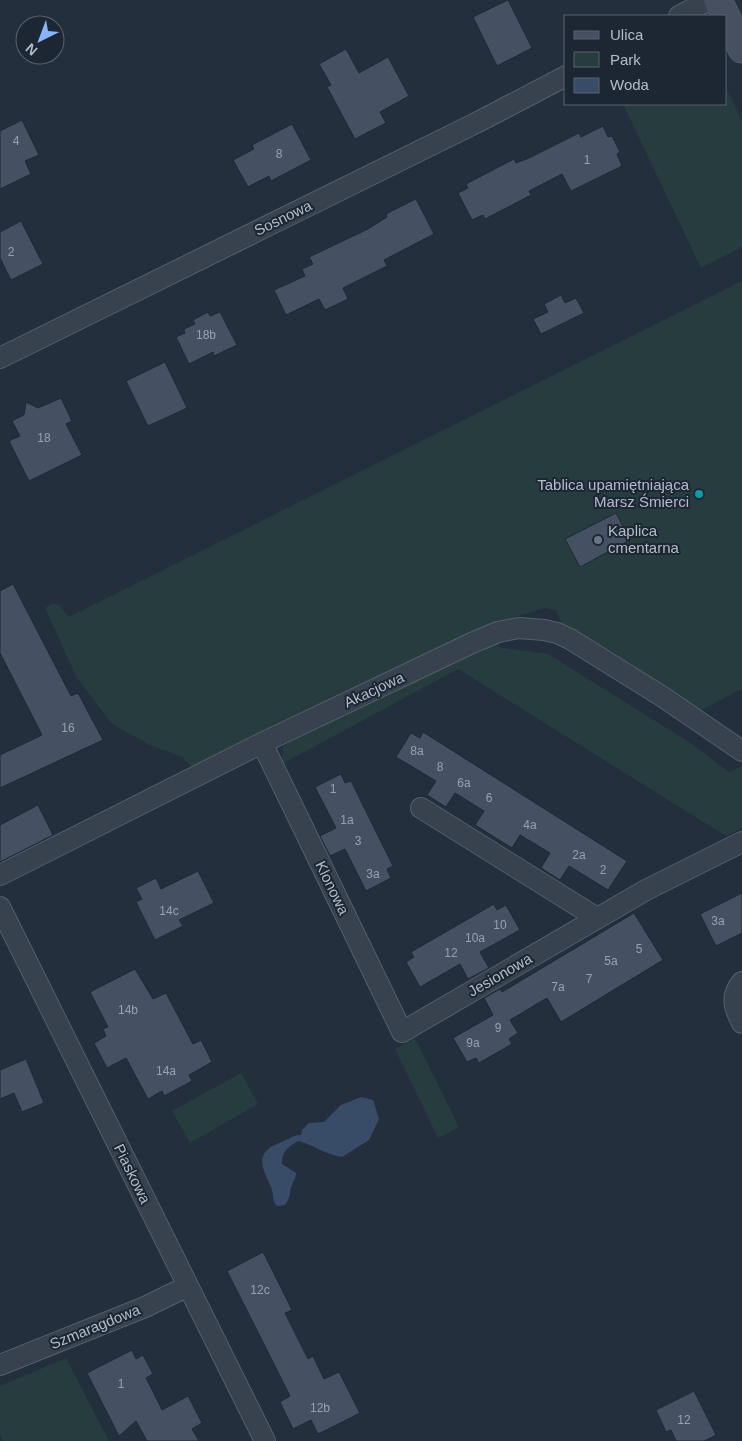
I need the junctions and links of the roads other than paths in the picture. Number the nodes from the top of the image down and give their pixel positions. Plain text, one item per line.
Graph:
1 (709, 0) edge
2 (718, 0) edge
3 (681, 15) edge
4 (725, 15) edge
5 (727, 18) edge
6 (742, 49) edge
7 (564, 77) edge
8 (0, 357) edge
9 (262, 743) junction
10 (742, 751) edge
11 (422, 808) dead end
12 (742, 842) edge
13 (0, 875) edge
14 (0, 907) edge
15 (597, 918) junction
16 (5, 932) edge
17 (742, 982) edge
18 (742, 1023) edge
19 (402, 1032) joint
20 (188, 1286) junction
21 (0, 1365) edge
22 (265, 1441) edge

1 - 3 street
2 - 4 street
5 - 6 street
7 - 8 street, Sosnowa
9 - 10 street, Akacjowa
9 - 13 street, Akacjowa
9 - 19 street, Klonowa
11 - 15 street
12 - 15 street, Jesionowa
14 - 16 street, Piaskowa
15 - 19 street, Jesionowa
16 - 20 street, Piaskowa
17 - 18 street
20 - 21 street, Szmaragdowa
20 - 22 street, Piaskowa

